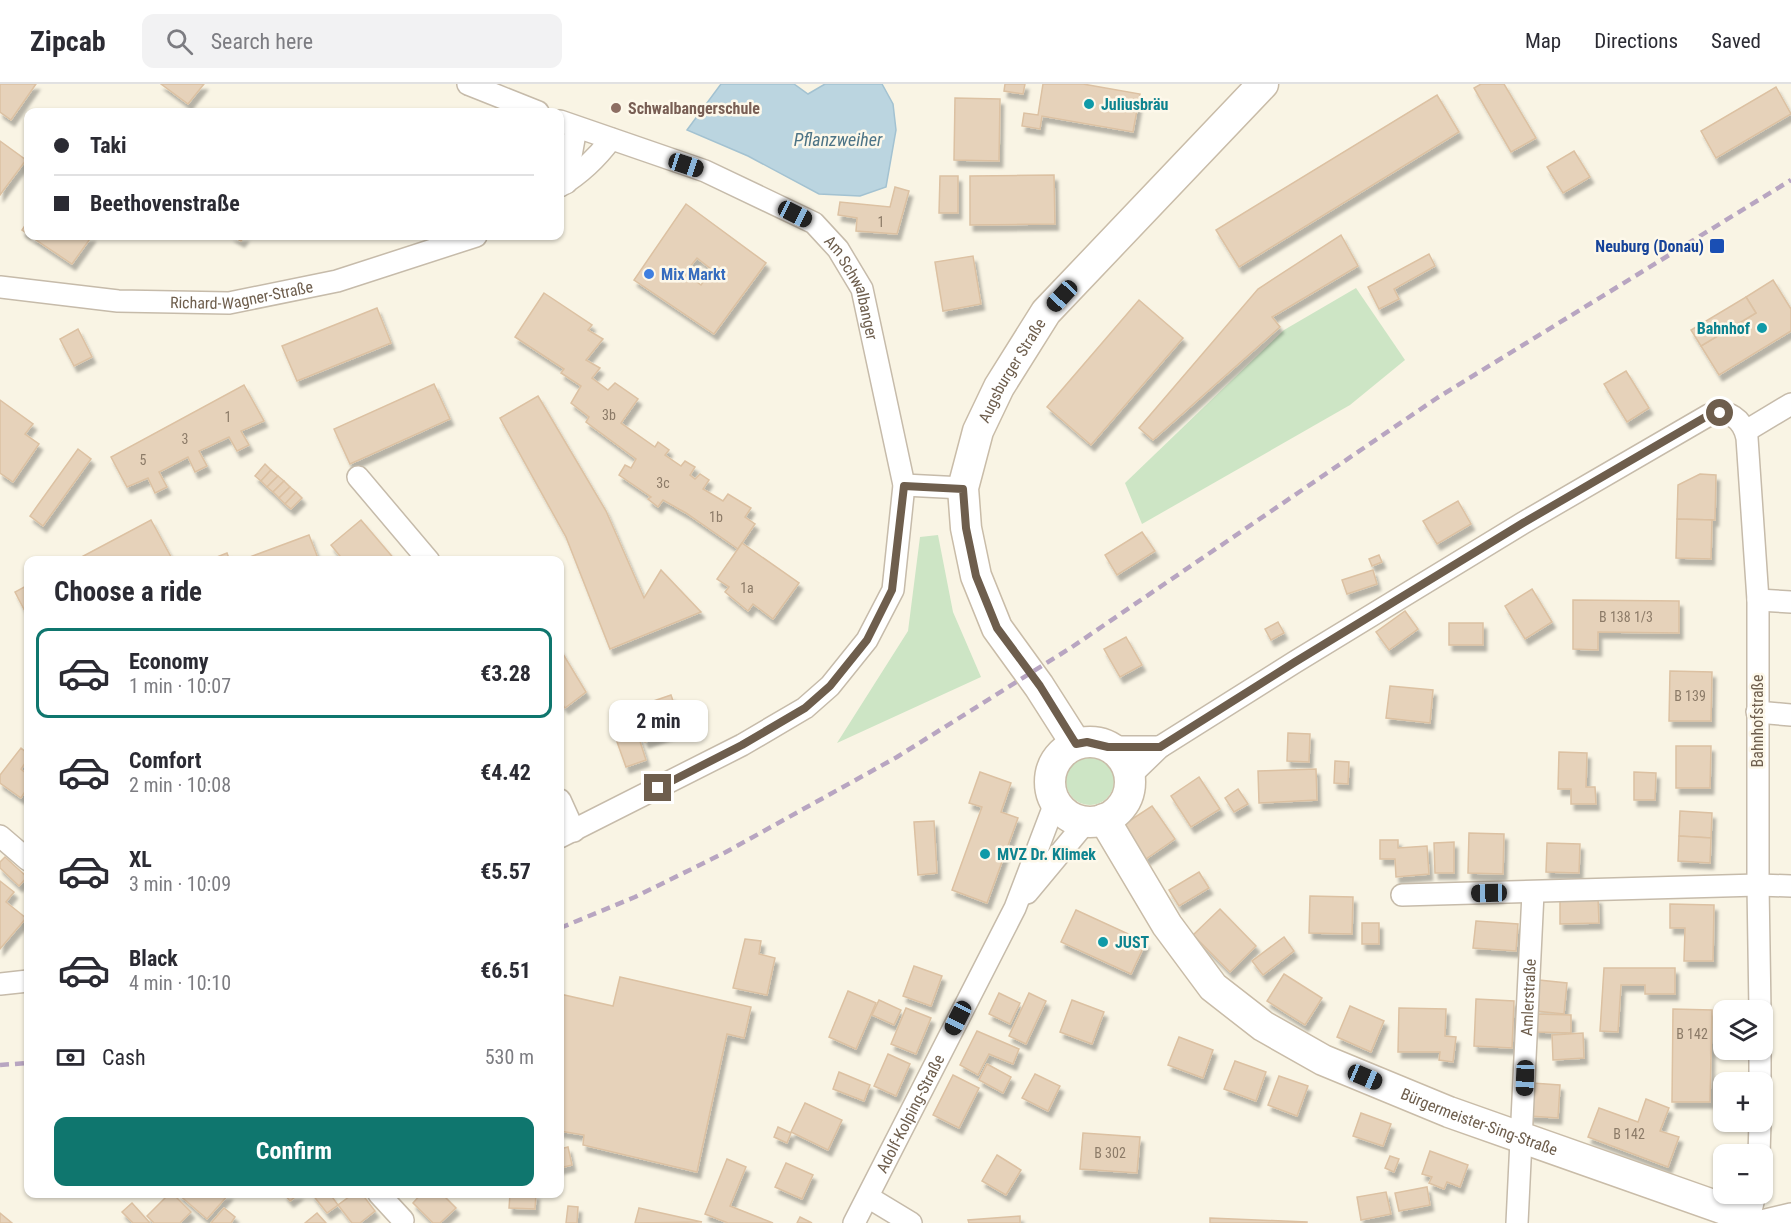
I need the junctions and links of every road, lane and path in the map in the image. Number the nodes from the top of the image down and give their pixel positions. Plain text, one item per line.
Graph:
1 (468, 84) edge
2 (1263, 84) edge
3 (528, 108) edge
4 (568, 124) edge
5 (611, 139) junction
6 (564, 172) edge
7 (564, 183) edge
8 (464, 240) edge
9 (0, 287) edge
10 (1791, 404) edge
11 (1746, 431) junction
12 (358, 477) dead end
13 (904, 486) junction
14 (963, 489) junction
15 (425, 556) edge
16 (1758, 600) junction
17 (1791, 602) edge
18 (1757, 712) junction
19 (1791, 715) edge
20 (1108, 747) junction
21 (1160, 747) junction
22 (1069, 749) junction
23 (1129, 777) junction
24 (1055, 802) junction
25 (1095, 821) junction
26 (567, 834) edge
27 (0, 836) edge
28 (24, 857) edge
29 (1758, 885) junction
30 (1791, 886) edge
31 (1533, 892) junction
32 (1402, 895) dead end
33 (1015, 908) junction
34 (24, 981) edge
35 (0, 984) edge
36 (1760, 1000) edge
37 (1522, 1137) junction
38 (868, 1197) junction
39 (383, 1198) edge
40 (1752, 1204) edge
41 (1791, 1214) edge
42 (402, 1223) edge
43 (854, 1223) edge
44 (910, 1223) edge
45 (1517, 1223) edge
46 (1747, 1223) edge
47 (1753, 1223) edge

1 - 3 street
2 - 14 main road, Augsburger Straße
4 - 5 street, Am Schwalbanger
4 - 6 street
5 - 7 street
5 - 13 street, Am Schwalbanger
8 - 9 street, Richard-Wagner-Straße
10 - 11 street
11 - 16 street, Bahnhofstraße
11 - 21 street
12 - 15 street
13 - 14 street
13 - 26 street, Am Schwalbanger
14 - 22 main road, Augsburger Straße
16 - 17 street
16 - 18 street, Bahnhofstraße
18 - 19 street
18 - 29 street, Bahnhofstraße
20 - 21 street
20 - 22 main road
20 - 23 main road
21 - 23 street
22 - 24 main road
23 - 25 main road
24 - 25 main road
24 - 33 street, Adolf-Kolping-Straße
25 - 33 street, Adolf-Kolping-Straße
25 - 37 main road, Bürgermeister-Sing-Straße
27 - 28 street
29 - 30 street
29 - 31 street
29 - 36 street, Bahnhofstraße
31 - 32 street
31 - 37 street, Amlerstraße
33 - 38 street, Adolf-Kolping-Straße
34 - 35 street
37 - 45 street, Amlerstraße
37 - 46 main road, Bürgermeister-Sing-Straße
38 - 43 street, Adolf-Kolping-Straße
38 - 44 street
39 - 42 street
40 - 46 street
41 - 47 street

